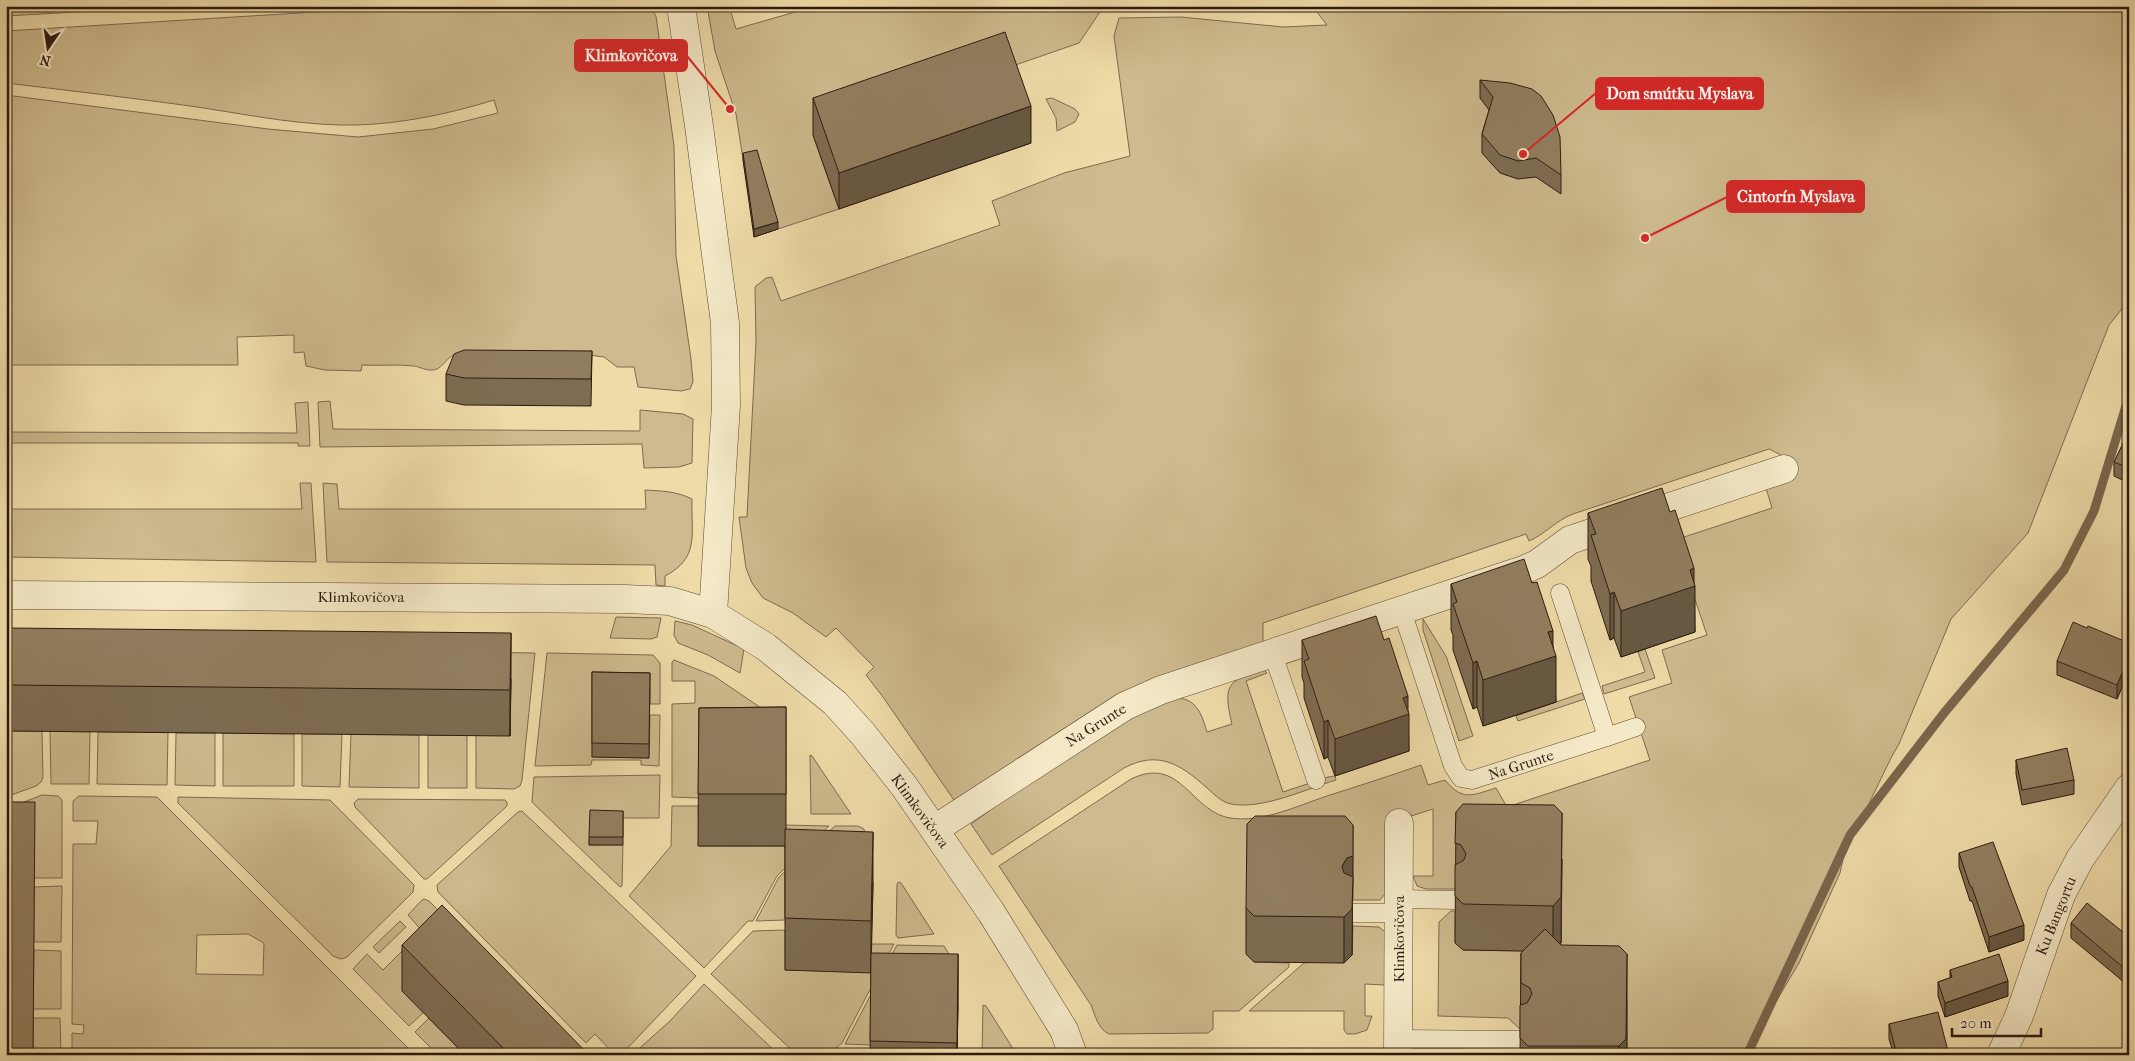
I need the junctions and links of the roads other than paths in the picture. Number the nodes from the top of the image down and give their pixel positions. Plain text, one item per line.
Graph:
1 (681, 6) edge
2 (1784, 469) dead end
3 (1560, 593) dead end
4 (6, 595) edge
5 (1402, 611) junction
6 (713, 614) junction
7 (1273, 654) junction
8 (1636, 727) dead end
9 (1607, 737) junction
10 (1316, 780) dead end
11 (2129, 788) edge
12 (1399, 823) dead end
13 (935, 829) junction
14 (1455, 900) edge
15 (1399, 906) junction
16 (1352, 913) edge
17 (1521, 1040) edge
18 (1398, 1047) edge
19 (1073, 1055) edge
20 (2001, 1055) edge

1 - 6 street
2 - 5 street, Na Grunte
3 - 9 lane
4 - 6 street, Klimkovičova
5 - 7 street, Na Grunte
5 - 9 lane, Na Grunte
6 - 13 street, Klimkovičova
7 - 10 lane
7 - 13 street, Na Grunte
8 - 9 lane
11 - 20 street, Ku Bangortu
12 - 15 street, Klimkovičova
13 - 19 street, Klimkovičova
14 - 15 lane
15 - 16 lane
15 - 18 street, Klimkovičova
17 - 18 lane

